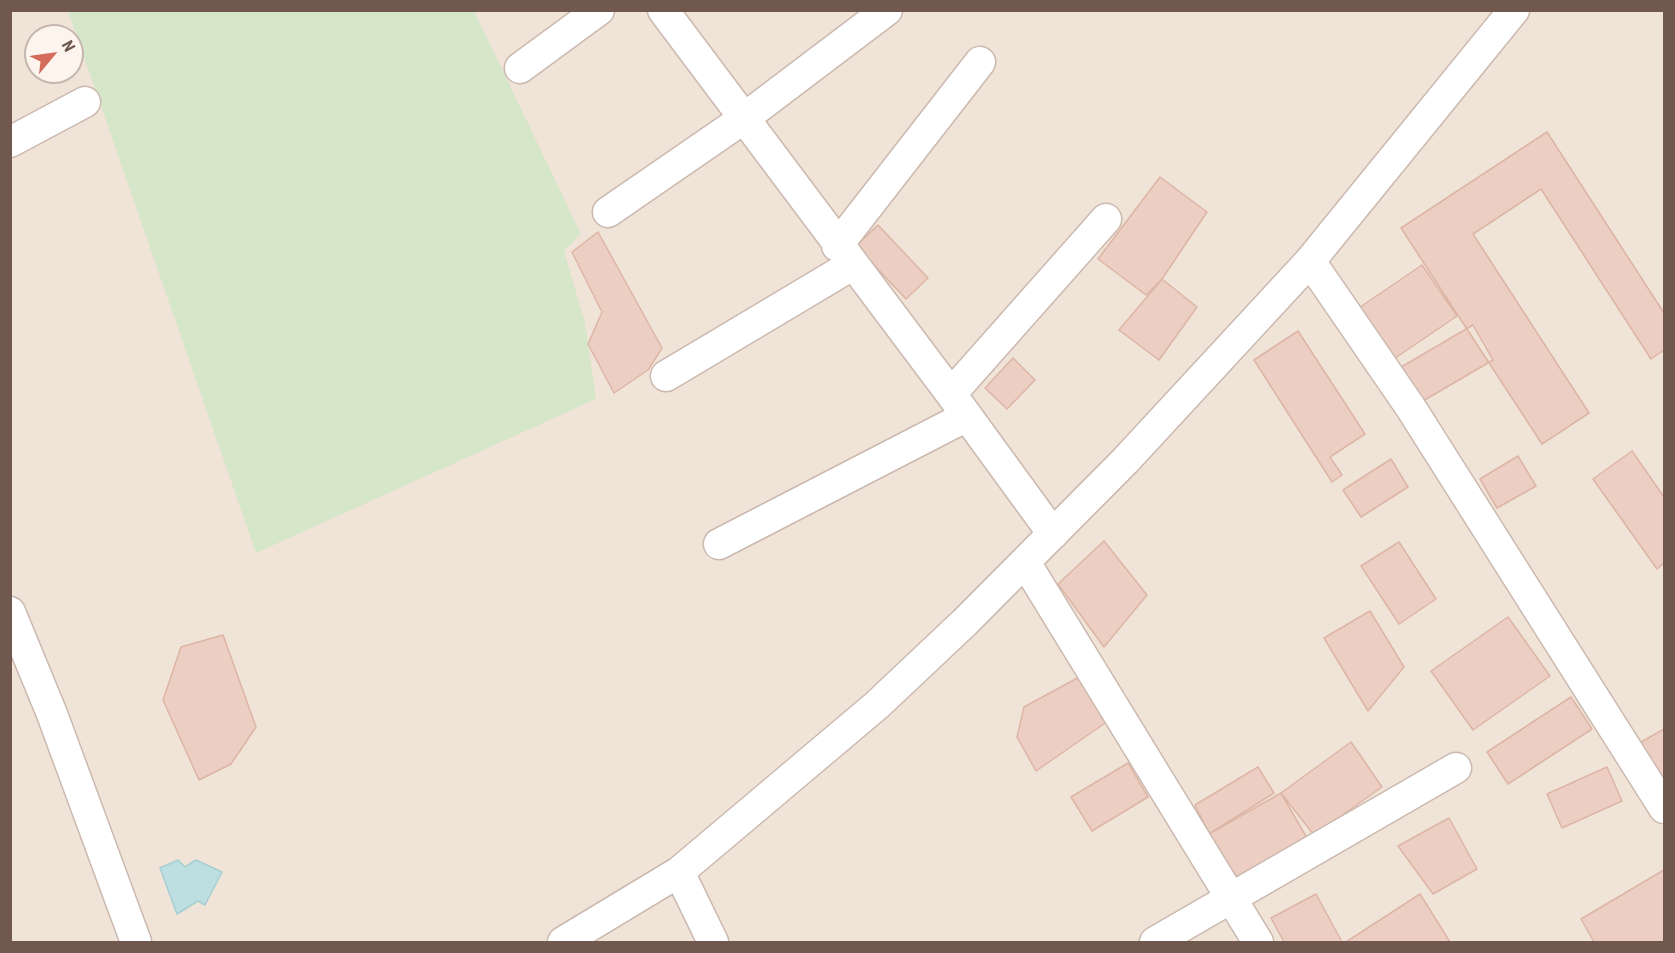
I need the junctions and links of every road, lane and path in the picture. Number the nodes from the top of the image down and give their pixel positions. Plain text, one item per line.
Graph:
1 (599, 10) edge
2 (663, 10) edge
3 (887, 10) edge
4 (1514, 10) edge
5 (980, 62) dead end
6 (520, 68) dead end
7 (85, 102) dead end
8 (743, 119) junction
9 (10, 142) edge
10 (608, 213) dead end
11 (1106, 219) dead end
12 (844, 256) junction
13 (1310, 261) junction
14 (666, 376) dead end
15 (959, 405) junction
16 (1053, 534) junction
17 (719, 544) dead end
18 (1025, 562) junction
19 (10, 612) edge
20 (1456, 768) dead end
21 (1665, 808) edge
22 (679, 872) junction
23 (1232, 898) junction
24 (136, 942) edge
25 (563, 942) edge
26 (713, 942) edge
27 (1155, 942) edge
28 (1258, 942) edge

1 - 6 street
2 - 8 street
3 - 8 street
4 - 13 street
5 - 12 street
7 - 9 street
8 - 10 street
8 - 12 street
11 - 15 street
12 - 14 street
12 - 15 street
13 - 16 street
13 - 21 street
15 - 16 street
15 - 17 street
16 - 18 street
18 - 22 street
18 - 23 street
19 - 24 street
20 - 23 street
22 - 25 street
22 - 26 street
23 - 27 street
23 - 28 street

